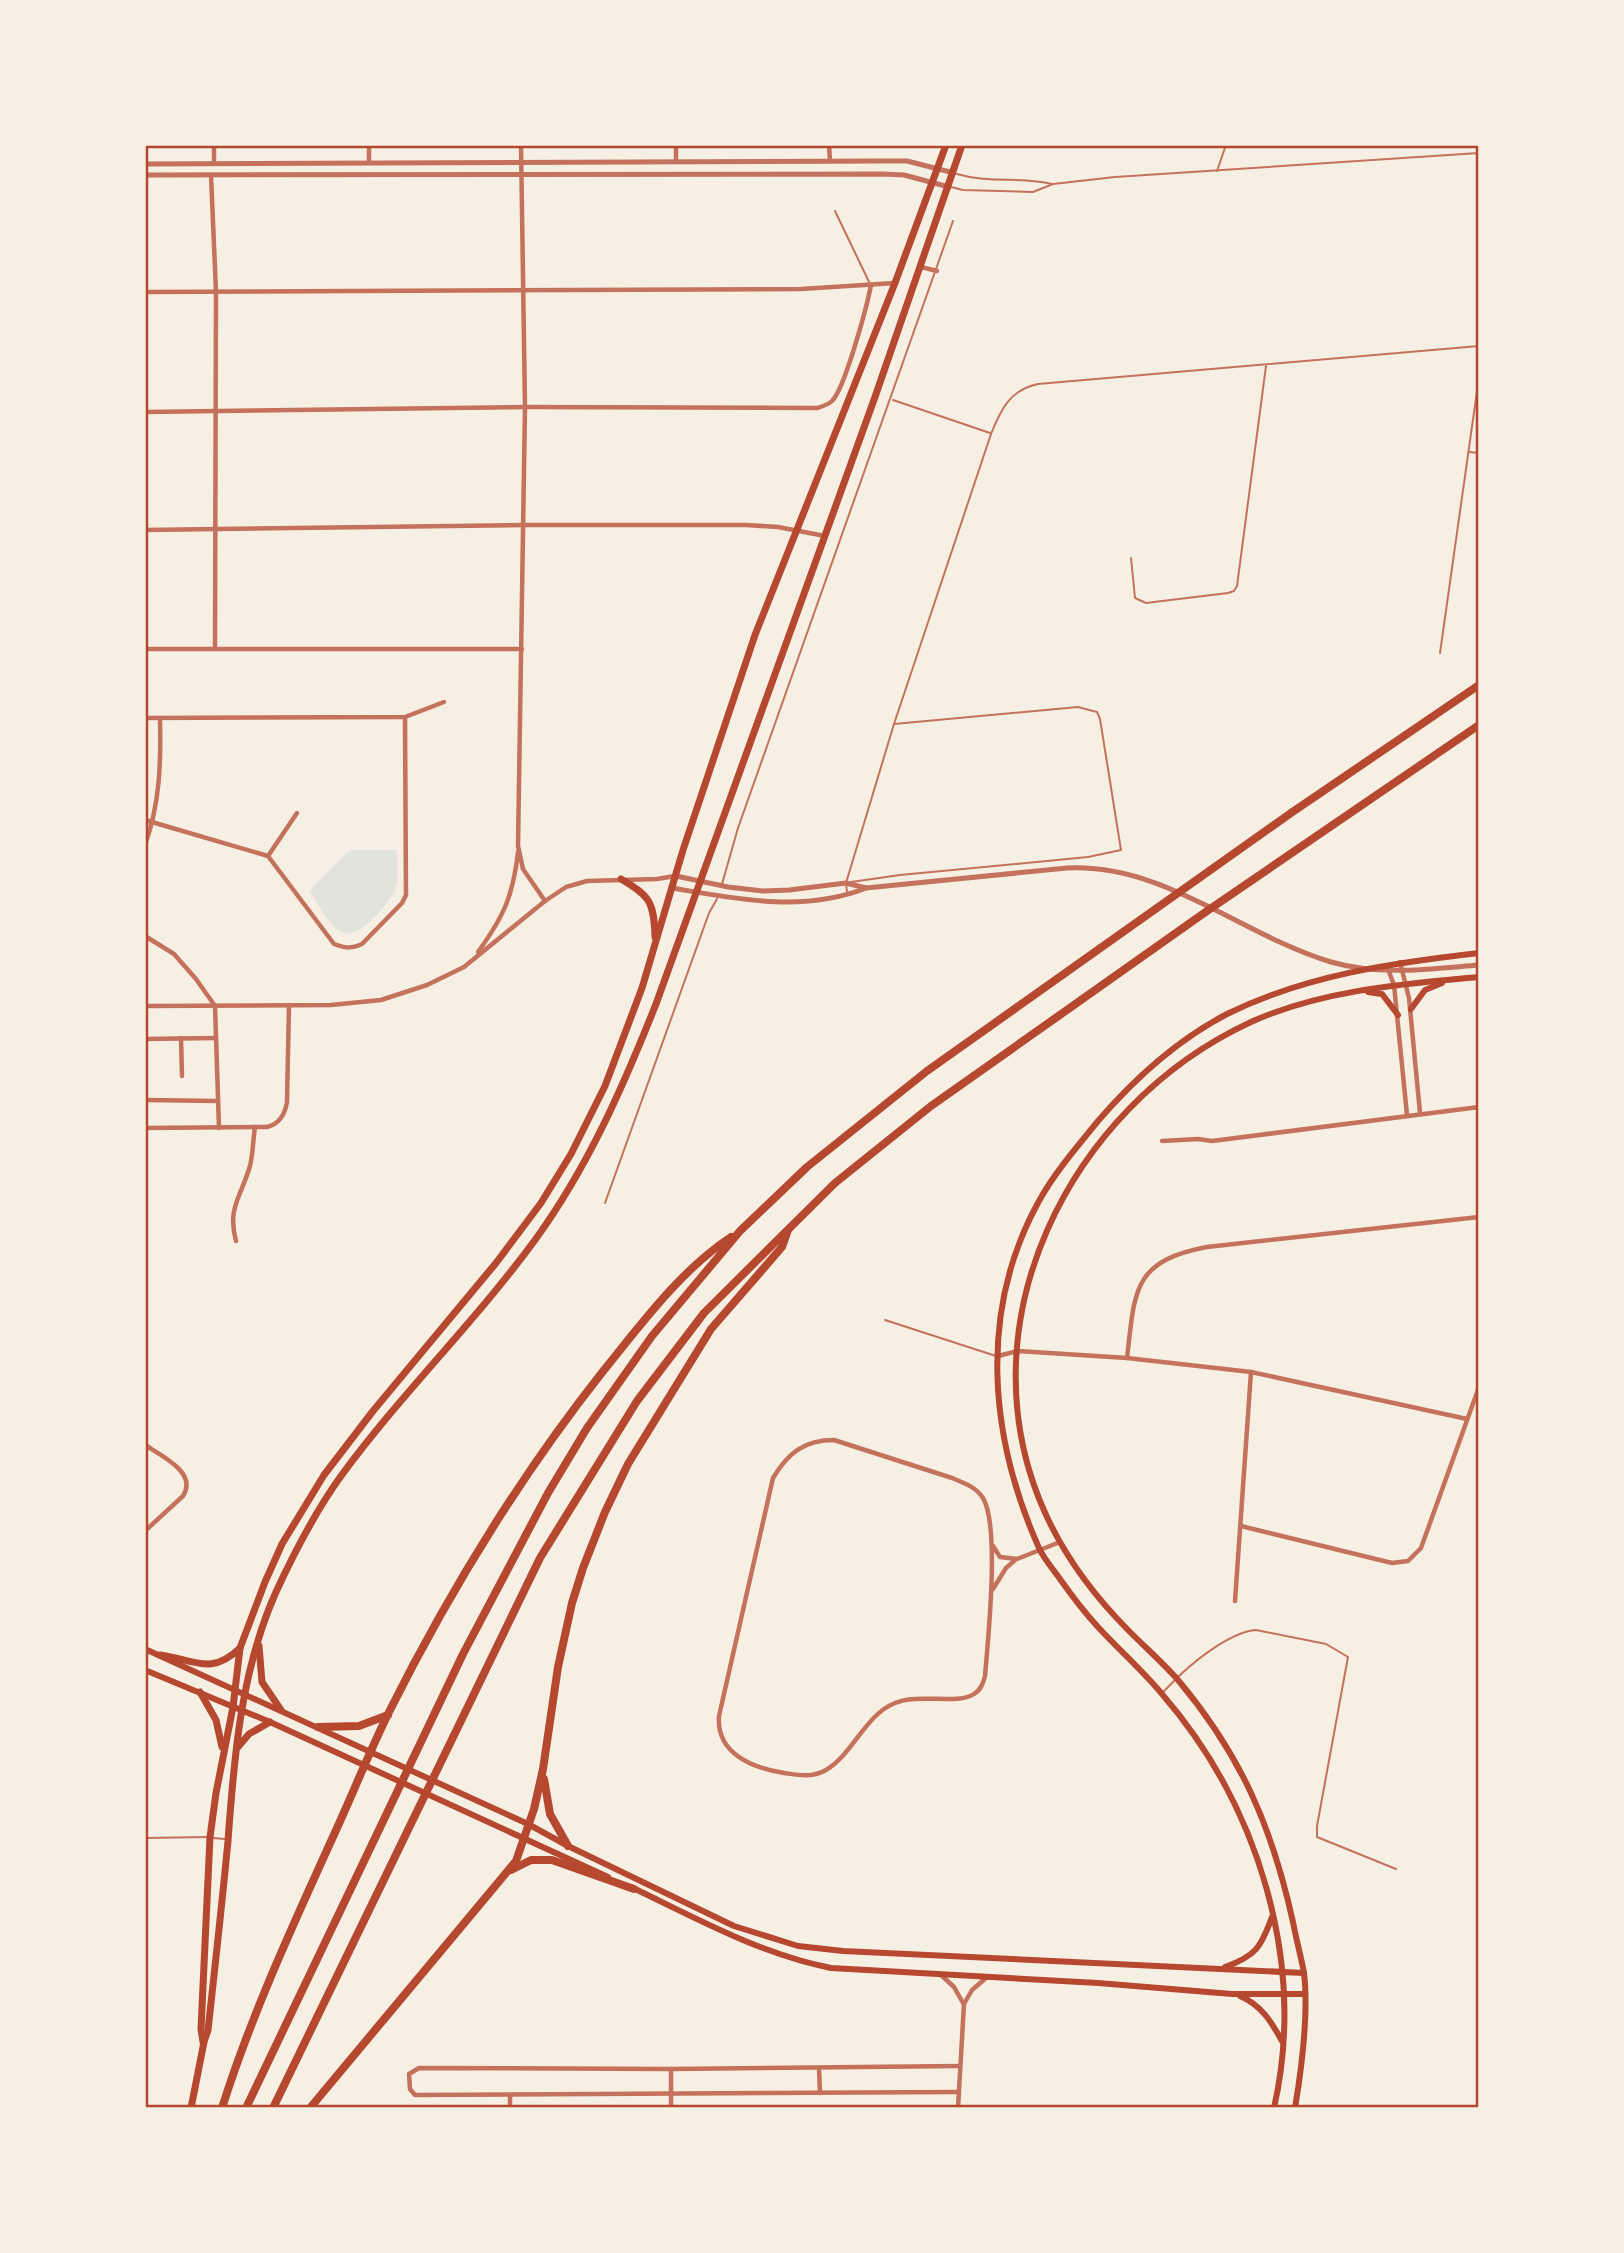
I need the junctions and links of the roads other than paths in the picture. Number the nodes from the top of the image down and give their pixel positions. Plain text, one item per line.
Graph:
1 (214, 145) edge
2 (369, 145) edge
3 (521, 145) edge
4 (676, 145) edge
5 (829, 145) edge
6 (946, 145) edge
7 (962, 145) edge
8 (1226, 145) edge
9 (1479, 153) edge
10 (521, 161) junction
11 (676, 161) junction
12 (830, 161) junction
13 (369, 162) junction
14 (215, 163) junction
15 (145, 164) edge
16 (937, 169) junction
17 (1216, 172) junction
18 (954, 173) junction
19 (520, 174) junction
20 (145, 175) edge
21 (211, 175) junction
22 (932, 182) junction
23 (1053, 184) junction
24 (949, 187) junction
25 (835, 211) dead end
26 (953, 220) dead end
27 (919, 267) junction
28 (937, 271) junction
29 (895, 283) junction
30 (871, 285) junction
31 (522, 290) junction
32 (145, 292) edge
33 (216, 292) junction
34 (1479, 346) edge
35 (1266, 365) junction
36 (1479, 377) edge
37 (891, 399) junction
38 (525, 407) junction
39 (145, 412) edge
40 (215, 412) junction
41 (991, 434) junction
42 (1468, 452) junction
43 (1479, 453) edge
44 (524, 525) junction
45 (215, 529) junction
46 (145, 530) edge
47 (798, 530) junction
48 (825, 536) junction
49 (1131, 558) dead end
50 (215, 648) junction
51 (145, 649) edge
52 (522, 649) junction
53 (1440, 653) dead end
54 (1479, 685) edge
55 (444, 702) dead end
56 (405, 717) junction
57 (145, 718) edge
58 (160, 718) junction
59 (894, 724) junction
60 (1479, 725) edge
61 (297, 813) dead end
62 (145, 820) edge
63 (153, 822) junction
64 (145, 845) edge
65 (518, 846) junction
66 (268, 856) junction
67 (676, 876) junction
68 (621, 879) junction
69 (657, 879) junction
70 (700, 881) junction
71 (846, 883) junction
72 (722, 886) junction
73 (672, 888) junction
74 (866, 888) junction
75 (696, 892) junction
76 (847, 896) junction
77 (718, 897) junction
78 (545, 901) junction
79 (145, 936) edge
80 (655, 944) junction
81 (1479, 953) edge
82 (474, 959) junction
83 (1401, 962) junction
84 (1386, 965) junction
85 (1479, 965) edge
86 (1479, 977) edge
87 (1458, 979) junction
88 (1407, 983) junction
89 (1394, 985) junction
90 (1364, 991) junction
91 (289, 1005) junction
92 (145, 1006) edge
93 (215, 1006) junction
94 (1410, 1009) junction
95 (1398, 1015) junction
96 (181, 1038) junction
97 (216, 1038) junction
98 (145, 1039) edge
99 (182, 1076) dead end
100 (145, 1100) edge
101 (218, 1101) junction
102 (1479, 1107) edge
103 (1420, 1113) junction
104 (1406, 1115) junction
105 (255, 1127) junction
106 (145, 1128) edge
107 (219, 1128) junction
108 (1161, 1141) dead end
109 (605, 1203) dead end
110 (1479, 1217) edge
111 (789, 1227) junction
112 (740, 1231) junction
113 (236, 1241) dead end
114 (885, 1320) dead end
115 (1018, 1351) junction
116 (997, 1356) junction
117 (1127, 1358) junction
118 (1251, 1372) junction
119 (1479, 1387) edge
120 (1467, 1419) junction
121 (145, 1445) edge
122 (1241, 1526) junction
123 (145, 1531) edge
124 (991, 1542) junction
125 (1060, 1542) junction
126 (1040, 1551) junction
127 (1017, 1559) junction
128 (991, 1593) junction
129 (1236, 1601) dead end
130 (258, 1638) junction
131 (240, 1648) junction
132 (145, 1649) edge
133 (160, 1655) junction
134 (145, 1670) edge
135 (1176, 1678) junction
136 (235, 1690) junction
137 (200, 1692) junction
138 (1162, 1693) junction
139 (246, 1695) junction
140 (233, 1707) junction
141 (281, 1710) junction
142 (243, 1712) junction
143 (388, 1715) junction
144 (270, 1722) junction
145 (318, 1727) junction
146 (236, 1750) junction
147 (371, 1752) junction
148 (223, 1755) junction
149 (366, 1765) junction
150 (543, 1769) junction
151 (528, 1824) junction
152 (210, 1837) junction
153 (524, 1837) junction
154 (145, 1838) edge
155 (228, 1840) junction
156 (568, 1846) junction
157 (1396, 1869) dead end
158 (506, 1874) junction
159 (634, 1889) junction
160 (1273, 1915) junction
161 (1220, 1969) junction
162 (1282, 1972) junction
163 (1304, 1973) junction
164 (941, 1975) junction
165 (987, 1977) junction
166 (1232, 1994) junction
167 (1304, 1994) junction
168 (1283, 1995) junction
169 (964, 2004) junction
170 (204, 2042) junction
171 (1283, 2043) junction
172 (960, 2066) junction
173 (819, 2068) junction
174 (671, 2069) junction
175 (958, 2092) junction
176 (820, 2093) junction
177 (671, 2094) junction
178 (510, 2095) junction
179 (191, 2108) edge
180 (222, 2108) edge
181 (246, 2108) edge
182 (273, 2108) edge
183 (310, 2108) edge
184 (510, 2108) edge
185 (671, 2108) edge
186 (958, 2108) edge
187 (1274, 2108) edge
188 (1295, 2108) edge

1 - 14 street
2 - 13 street
3 - 10 street
4 - 11 street
5 - 12 street
6 - 16 main road
7 - 18 main road
8 - 17 lane
9 - 17 lane
10 - 11 street
10 - 13 street
10 - 19 street
11 - 12 street
12 - 16 street
13 - 14 street
14 - 15 street
16 - 18 street
16 - 22 main road
17 - 23 lane
18 - 23 lane
18 - 24 main road
19 - 21 street
19 - 22 street
19 - 31 street
20 - 21 street
21 - 33 street
22 - 24 street
22 - 29 main road
23 - 24 lane
24 - 27 main road
25 - 30 lane
26 - 28 lane
27 - 28 street
27 - 48 main road
28 - 37 lane
29 - 30 street
29 - 47 main road
30 - 31 street
30 - 38 street
31 - 33 street
31 - 38 street
32 - 33 street
33 - 40 street
34 - 35 lane
35 - 41 lane
35 - 49 lane
36 - 42 lane
37 - 41 lane
37 - 72 lane
38 - 40 street
38 - 44 street
39 - 40 street
40 - 45 street
41 - 59 lane
42 - 43 lane
42 - 53 lane
44 - 45 street
44 - 47 street
44 - 52 street
45 - 46 street
45 - 50 street
47 - 48 street
47 - 67 main road
48 - 70 main road
50 - 51 street
50 - 52 street
52 - 65 street
54 - 112 highway
55 - 56 street
56 - 58 street
56 - 66 street
57 - 58 street
58 - 63 street
59 - 71 lane
59 - 71 lane
60 - 111 highway
61 - 66 street
62 - 63 street
63 - 64 street
63 - 66 street
65 - 78 street
65 - 82 street
67 - 69 street
67 - 70 street
67 - 73 main road
68 - 69 street
68 - 78 street
68 - 80 main road
69 - 73 street
70 - 72 street
70 - 75 main road
71 - 72 street
71 - 74 street
71 - 76 lane
72 - 77 lane
73 - 75 street
73 - 80 main road
74 - 76 street
74 - 85 street
75 - 77 street
75 - 130 main road
76 - 77 street
77 - 109 lane
78 - 82 street
79 - 93 street
80 - 131 main road
81 - 83 main road
82 - 91 street
83 - 84 main road
83 - 88 street
84 - 89 street
84 - 116 main road
86 - 87 main road
87 - 88 main road
87 - 94 main road
88 - 89 main road
88 - 94 street
89 - 90 main road
89 - 95 street
90 - 95 main road
90 - 115 main road
91 - 93 street
91 - 105 street
92 - 93 street
93 - 97 street
94 - 103 street
95 - 104 street
96 - 97 street
96 - 98 street
96 - 99 street
97 - 101 street
100 - 101 street
101 - 107 street
102 - 103 street
103 - 104 street
104 - 108 street
105 - 107 street
105 - 113 street
106 - 107 street
110 - 117 street
111 - 150 highway
111 - 182 highway
112 - 143 highway
112 - 181 highway
114 - 116 lane
115 - 116 street
115 - 117 street
115 - 125 main road
116 - 126 main road
117 - 118 street
118 - 120 street
118 - 122 street
119 - 120 street
120 - 122 street
121 - 123 street
122 - 129 street
124 - 127 street
124 - 128 street
124 - 128 street
125 - 126 street
125 - 135 main road
126 - 127 street
126 - 138 main road
127 - 128 street
130 - 139 main road
130 - 141 main road
131 - 133 main road
131 - 136 main road
132 - 133 main road
133 - 136 main road
134 - 137 main road
135 - 138 lane
135 - 157 lane
135 - 163 main road
136 - 139 main road
136 - 140 main road
137 - 140 main road
137 - 148 main road
138 - 160 main road
139 - 141 main road
139 - 142 main road
140 - 142 main road
140 - 148 main road
141 - 145 main road
142 - 144 main road
142 - 146 main road
143 - 145 highway
143 - 147 highway
144 - 146 main road
144 - 149 main road
145 - 147 main road
146 - 155 main road
147 - 149 highway
147 - 151 main road
148 - 152 main road
149 - 153 main road
149 - 180 highway
150 - 151 highway
150 - 156 highway
151 - 153 highway
151 - 156 main road
152 - 154 lane
152 - 155 lane
152 - 170 main road
153 - 158 highway
153 - 159 main road
155 - 170 main road
156 - 161 main road
158 - 159 highway
158 - 183 highway
159 - 164 main road
160 - 161 main road
160 - 162 main road
161 - 162 main road
162 - 163 main road
162 - 168 main road
163 - 167 main road
164 - 165 main road
164 - 169 street
165 - 166 main road
165 - 169 street
166 - 168 main road
166 - 171 main road
167 - 168 main road
167 - 188 main road
168 - 171 main road
169 - 172 street
170 - 179 main road
171 - 187 main road
172 - 173 street
172 - 175 street
173 - 174 street
173 - 176 street
174 - 177 street
174 - 178 street
175 - 176 street
175 - 186 street
176 - 177 street
177 - 178 street
177 - 185 street
178 - 184 street

